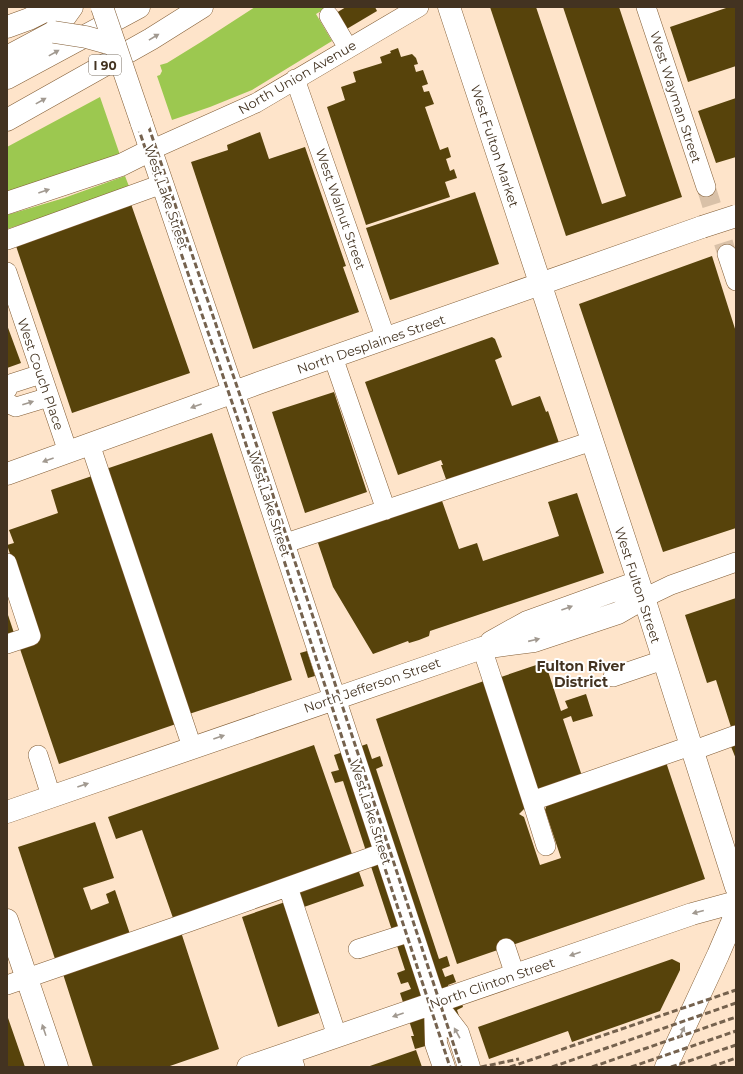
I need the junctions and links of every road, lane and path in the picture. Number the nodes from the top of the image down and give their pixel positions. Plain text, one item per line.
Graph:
1 (54, 7) edge
2 (72, 7) edge
3 (102, 7) edge
4 (139, 7) edge
5 (202, 7) edge
6 (418, 7) edge
7 (449, 7) edge
8 (646, 7) edge
9 (391, 14) edge
10 (329, 16) dead end
11 (7, 27) edge
12 (54, 32) junction
13 (115, 45) junction
14 (348, 48) junction
15 (7, 57) edge
16 (7, 78) edge
17 (295, 78) junction
18 (7, 120) edge
19 (151, 150) junction
20 (162, 184) junction
21 (706, 187) tunnel mouth
22 (7, 203) edge
23 (736, 216) edge
24 (7, 240) edge
25 (727, 254) tunnel mouth
26 (7, 272) edge
27 (736, 281) edge
28 (541, 284) junction
29 (386, 339) junction
30 (333, 357) junction
31 (41, 374) junction
32 (7, 390) edge
33 (233, 393) junction
34 (49, 397) junction
35 (7, 403) edge
36 (592, 442) junction
37 (90, 444) junction
38 (68, 452) junction
39 (7, 474) edge
40 (386, 510) junction
41 (283, 544) junction
42 (736, 562) edge
43 (7, 563) edge
44 (641, 590) junction
45 (7, 644) edge
46 (482, 648) junction
47 (663, 660) junction
48 (613, 677) dead end
49 (334, 698) junction
50 (736, 735) edge
51 (192, 747) junction
52 (691, 748) junction
53 (38, 755) dead end
54 (51, 796) junction
55 (532, 801) junction
56 (7, 812) edge
57 (546, 846) dead end
58 (385, 852) junction
59 (288, 887) junction
60 (736, 887) edge
61 (736, 902) edge
62 (736, 914) edge
63 (7, 920) edge
64 (411, 932) junction
65 (506, 948) dead end
66 (358, 949) dead end
67 (515, 975) junction
68 (16, 981) edge
69 (435, 1002) junction
70 (337, 1036) junction
71 (286, 1061) edge
72 (57, 1067) edge
73 (248, 1067) edge
74 (444, 1067) edge
75 (469, 1067) edge
76 (666, 1067) edge

1 - 11 main road
2 - 12 main road
3 - 13 main road, West Lake Street, bridge
16 -> 4 main road
18 -> 5 main road, I 90
6 - 9 street, North Union Avenue
7 - 28 main road, West Fulton Market
8 - 21 street, West Wayman Street
9 - 14 street, North Union Avenue
10 - 14 street
12 - 13 main road, bridge
12 - 15 main road
13 - 19 main road, West Lake Street, bridge
14 - 17 street, North Union Avenue
17 - 19 street, North Union Avenue
17 - 29 street, West Walnut Street
19 - 20 main road, West Lake Street
22 -> 19 main road
20 - 24 street
20 - 33 main road, West Lake Street
23 - 28 main road, North Desplaines Street, bridge
25 - 27 street
26 - 31 street, West Couch Place
28 - 29 main road, North Desplaines Street
28 - 36 main road, West Fulton Street
29 - 30 main road, North Desplaines Street
30 - 33 main road, North Desplaines Street
30 - 40 street
31 - 32 street
31 - 34 street, West Couch Place
33 -> 37 main road, North Desplaines Street
33 - 41 main road, West Lake Street
35 -> 34 street
34 - 38 street, West Couch Place
36 - 40 street
36 - 44 main road, West Fulton Street
37 - 38 main road, North Desplaines Street
37 - 51 street
38 -> 39 main road, North Desplaines Street
40 - 41 street
41 - 49 main road, West Lake Street
42 - 44 street, North Jefferson Street
43 - 45 street
46 -> 44 main road, North Jefferson Street
44 - 47 main road, West Fulton Street
46 - 49 main road, North Jefferson Street
46 - 55 street
47 - 48 street
47 - 52 main road, West Fulton Street
51 -> 49 main road, North Jefferson Street
49 - 58 main road, West Lake Street
50 - 52 street
54 -> 51 main road, North Jefferson Street
52 - 55 street
52 - 60 main road, West Fulton Street
53 - 54 street
54 - 56 main road, North Jefferson Street
55 - 57 street
58 - 59 street
58 - 64 main road, West Lake Street
59 - 68 street
59 - 70 street
61 -> 67 main road, North Clinton Street
76 -> 62 main road
63 - 68 main road
64 - 66 street
64 - 69 main road, West Lake Street
65 - 67 street
67 - 69 main road, North Clinton Street
72 -> 68 main road
69 -> 70 main road, North Clinton Street
69 - 74 main road, West Lake Street
75 -> 69 main road, West Lake Street
70 - 71 main road, North Clinton Street
71 - 73 main road, North Clinton Street

